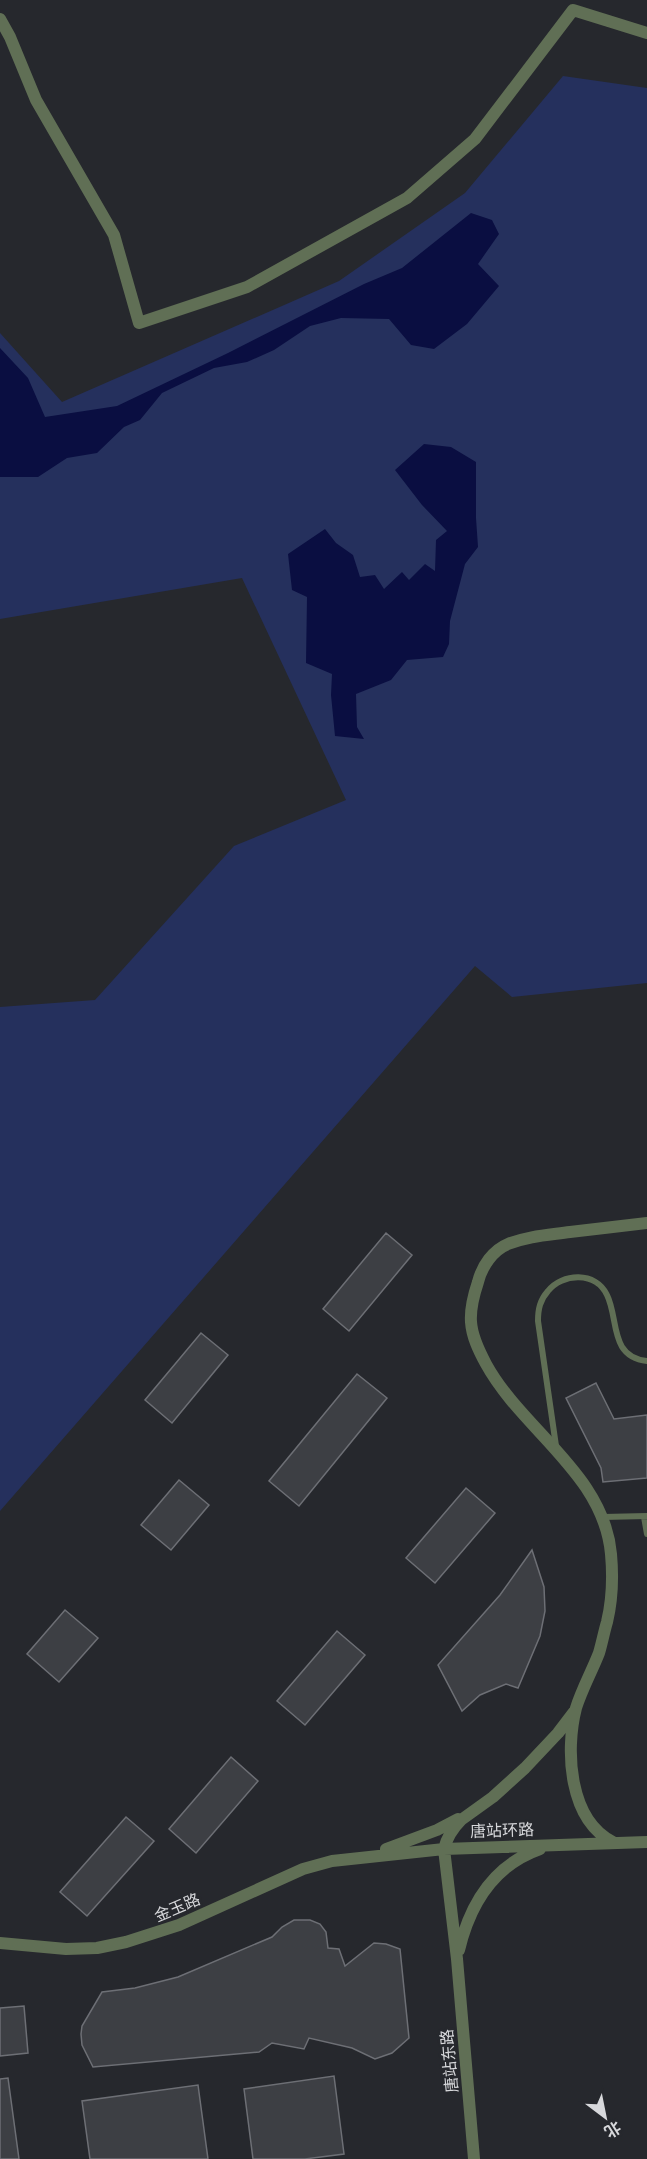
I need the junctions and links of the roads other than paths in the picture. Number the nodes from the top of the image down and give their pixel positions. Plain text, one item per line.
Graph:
1 (0, 19) edge
2 (647, 33) edge
3 (647, 1223) edge
4 (647, 1361) edge
5 (557, 1453) junction
6 (603, 1517) junction
7 (646, 1517) edge
8 (647, 1534) edge
9 (576, 1708) junction
10 (472, 1811) junction
11 (613, 1842) junction
12 (647, 1842) edge
13 (554, 1845) junction
14 (444, 1849) junction
15 (359, 1857) junction
16 (0, 1943) edge
17 (457, 1959) junction
18 (474, 2159) edge

1 - 2 street
3 - 5 street
4 - 5 lane
5 - 6 street
6 - 7 lane
6 - 9 street
7 - 8 lane
9 - 10 street
9 - 11 street
10 - 14 street
10 - 15 street
11 - 12 street, 唐站环路
11 - 13 street, 唐站环路
13 - 14 street, 唐站环路
13 - 17 street
14 - 15 street, 唐站环路
14 - 17 street, 唐站东路
15 - 16 street, 金玉路
17 - 18 street, 唐站东路

